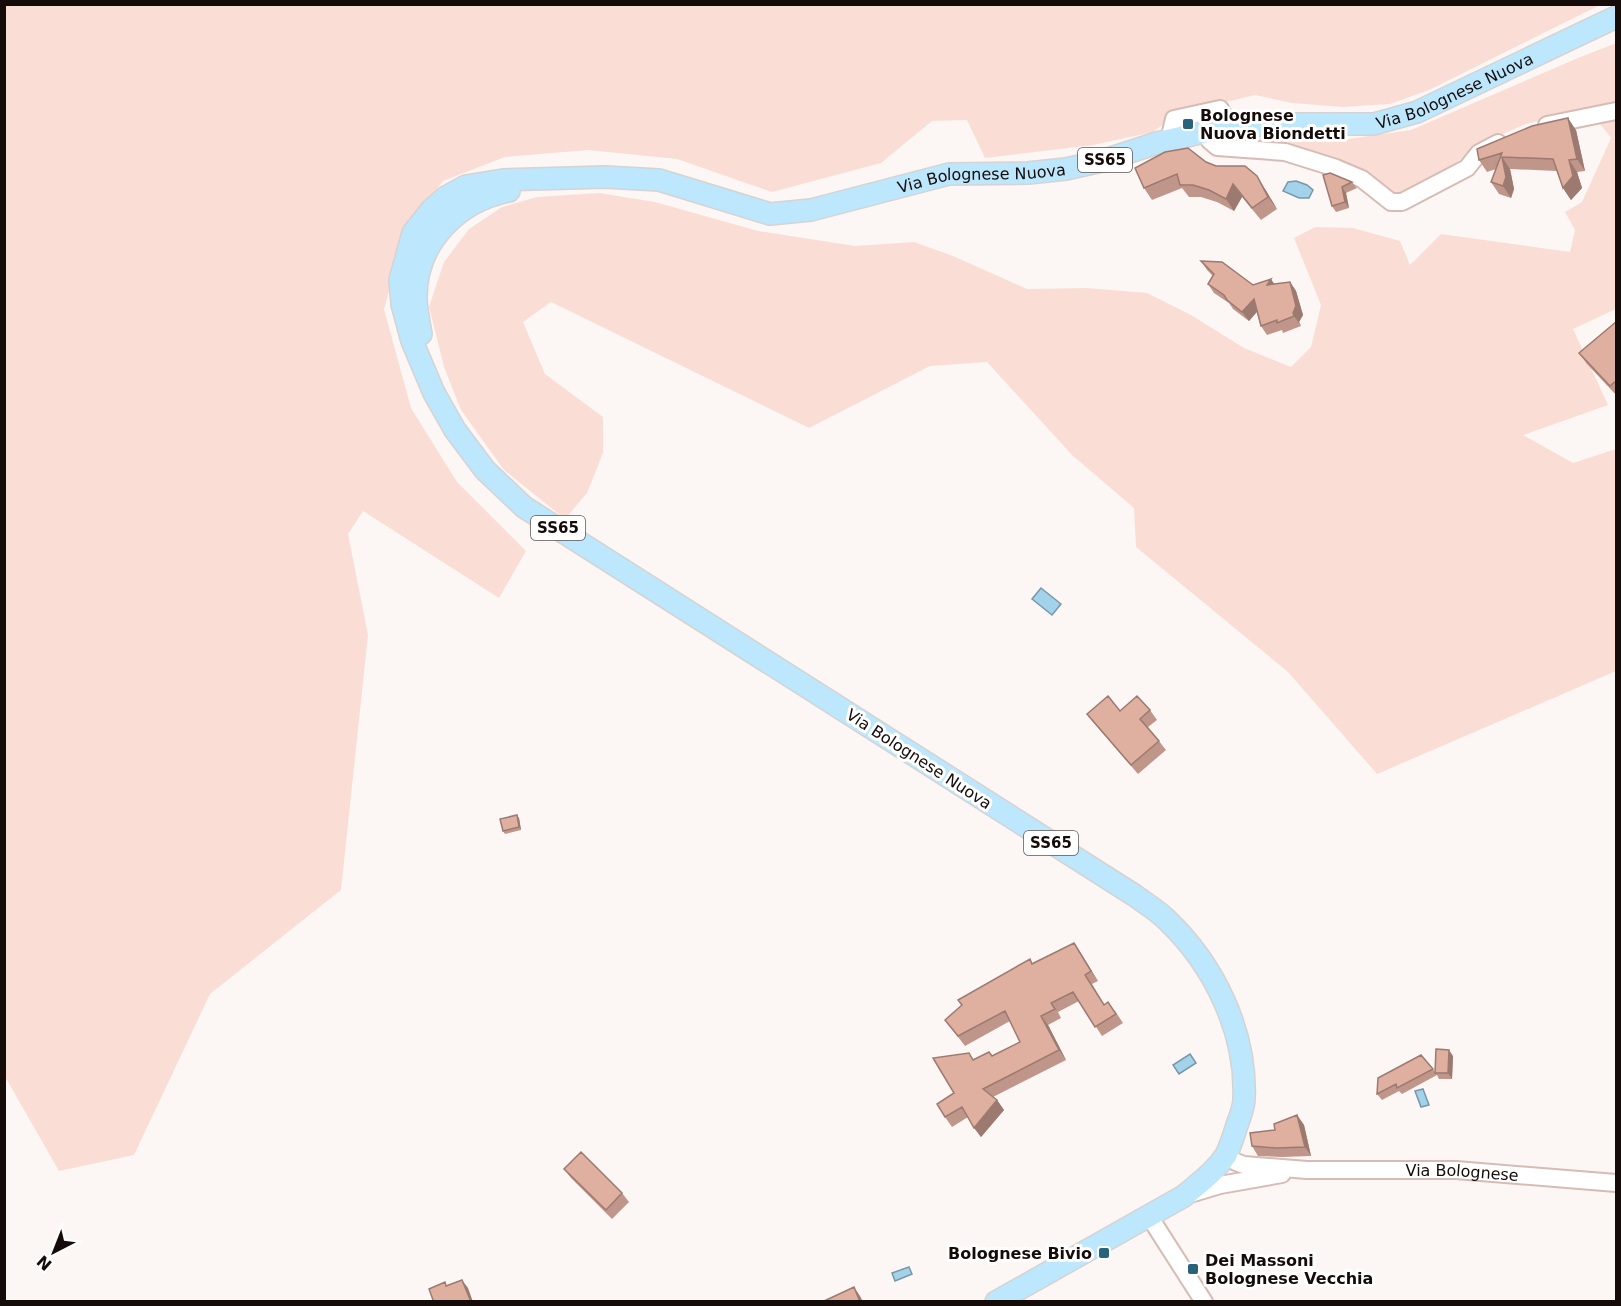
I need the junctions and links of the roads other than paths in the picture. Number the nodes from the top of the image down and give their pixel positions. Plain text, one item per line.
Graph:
1 (1617, 17) edge
2 (1617, 111) edge
3 (1230, 128) junction
4 (1528, 131) edge
5 (1203, 132) junction
6 (1509, 139) edge
7 (1169, 140) junction
8 (1231, 1159) junction
9 (1306, 1170) junction
10 (1233, 1182) junction
11 (1617, 1183) edge
12 (1184, 1196) junction
13 (1149, 1216) junction
14 (996, 1302) edge
15 (1204, 1302) edge

1 - 3 main road, Via Bolognese Nuova / SS65
2 - 4 street
3 - 5 main road, Via Bolognese Nuova / SS65
3 - 7 street
5 - 6 street
5 - 7 main road, Via Bolognese Nuova / SS65
7 - 8 main road, Via Bolognese Nuova / SS65
8 - 9 street, Via Bolognese
8 - 10 street
8 - 12 main road, Via Bolognese Nuova / SS65
9 - 10 street, Via Bolognese
9 - 11 street, Via Bolognese
10 - 12 street, Via Bolognese
12 - 13 main road, Via Bolognese / SS65
13 - 14 main road, Via Bolognese / SS65
13 - 15 street

